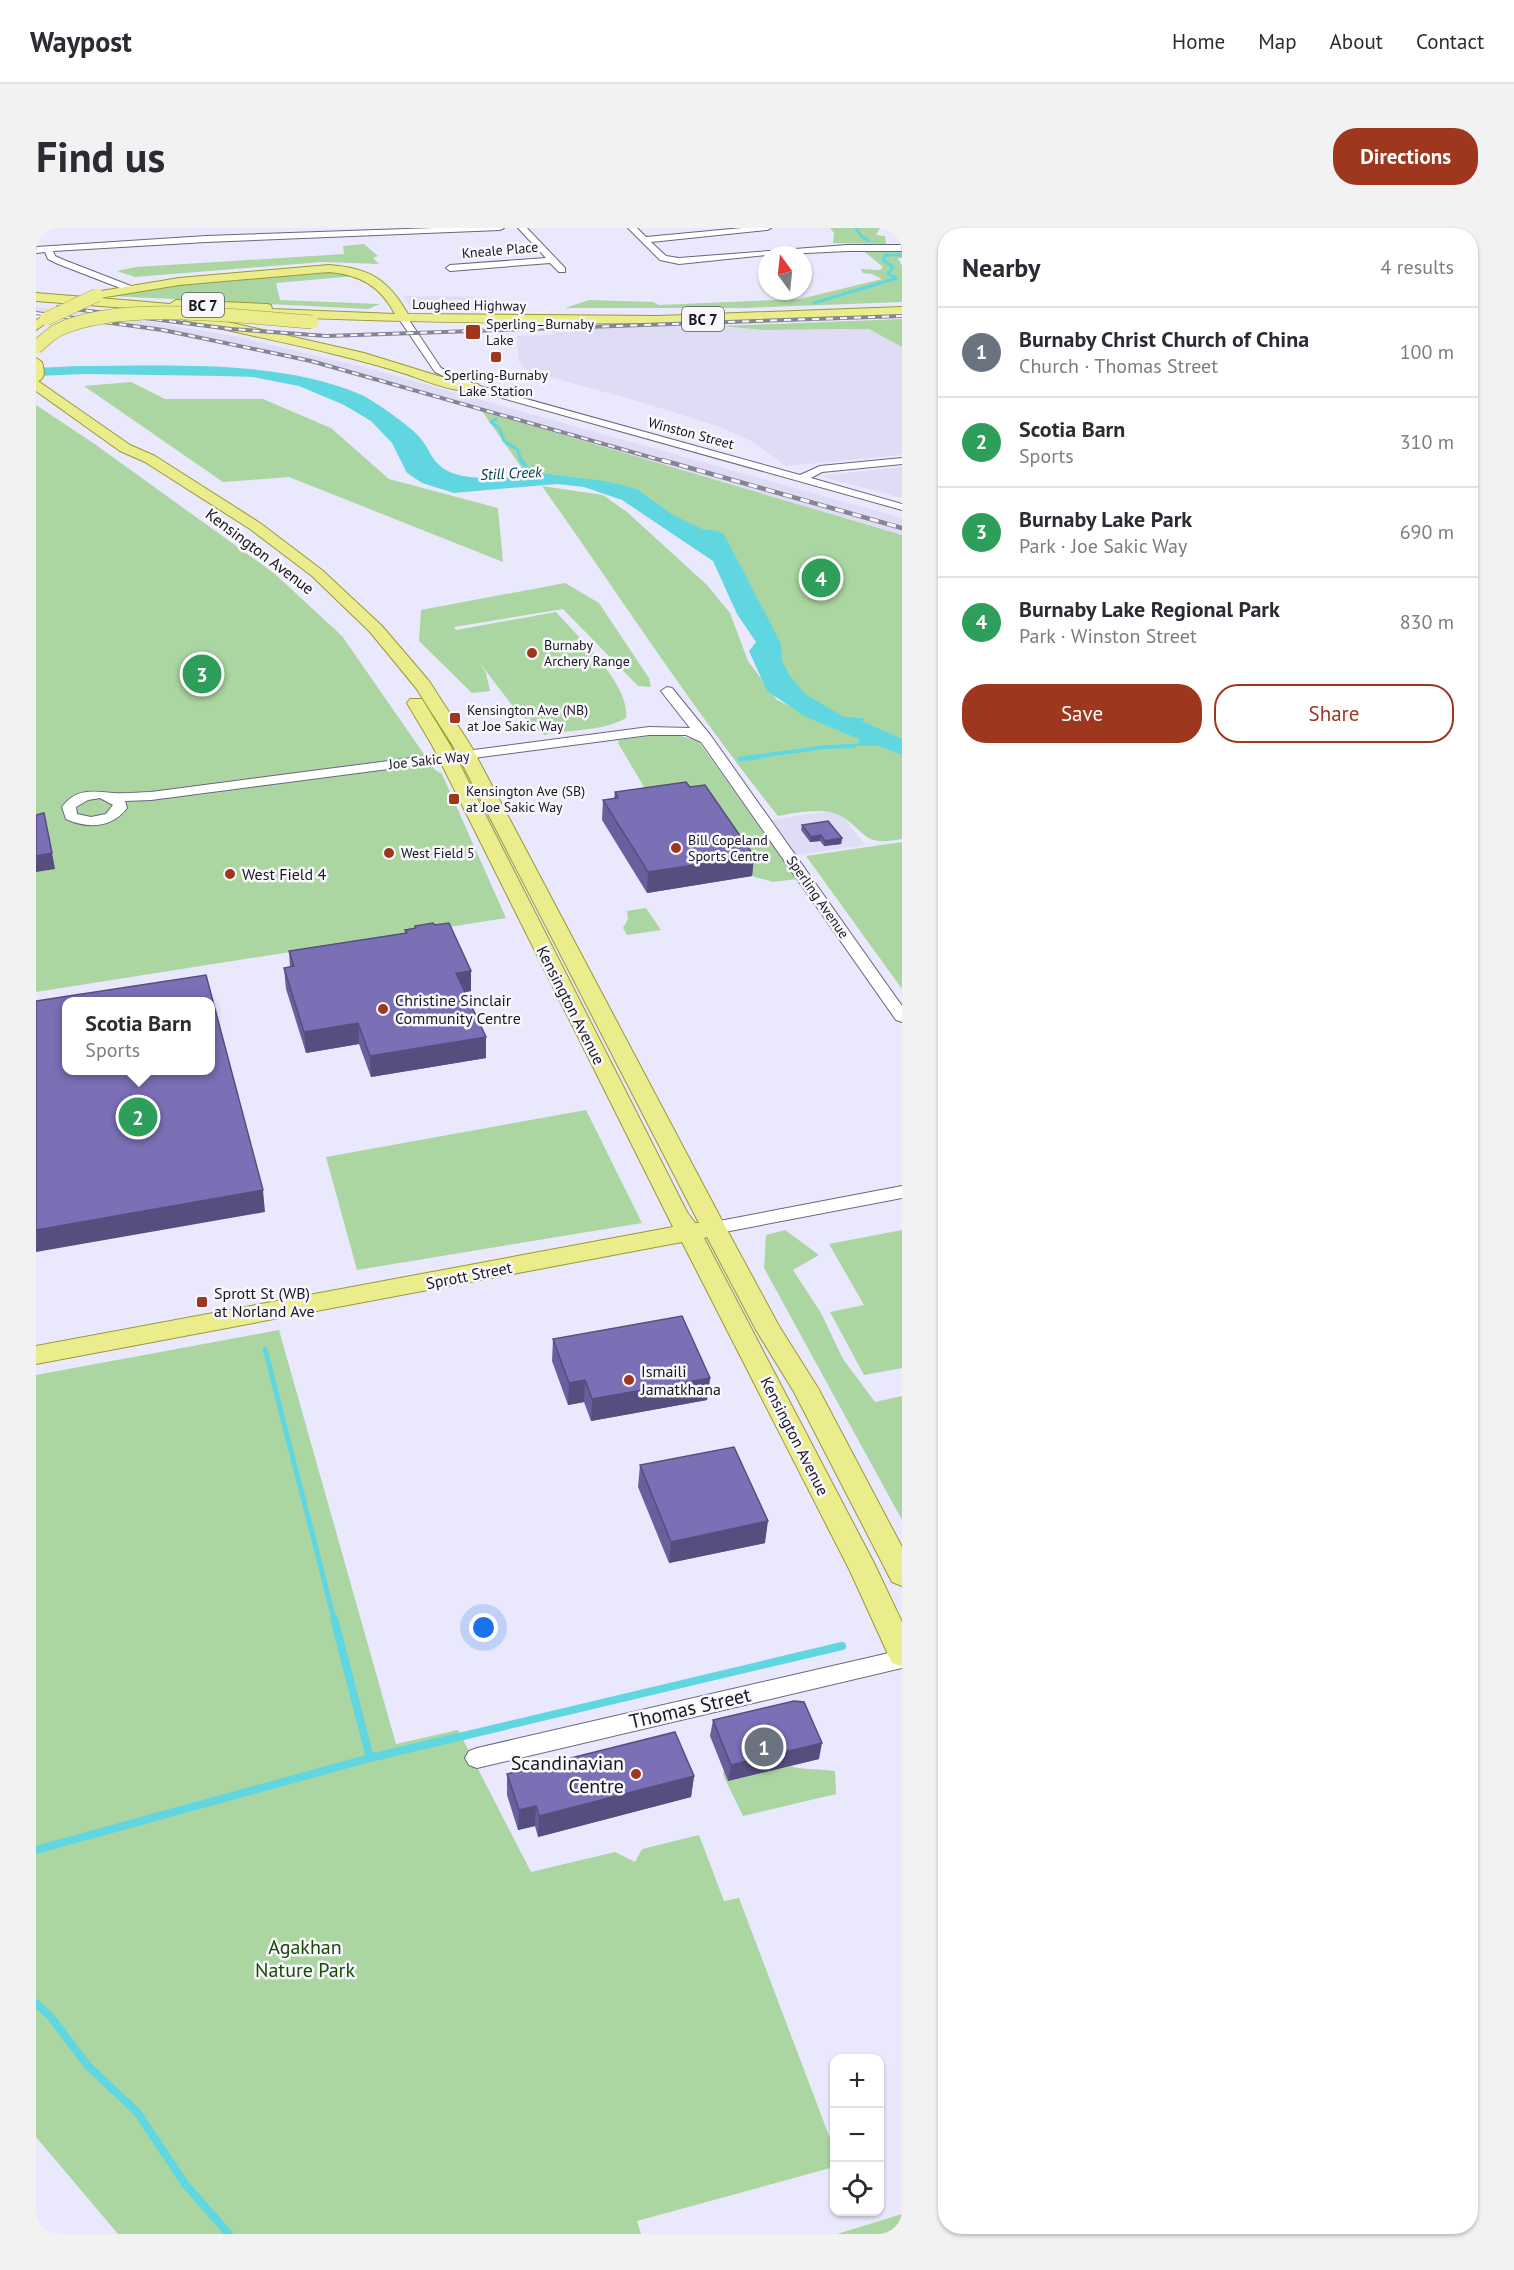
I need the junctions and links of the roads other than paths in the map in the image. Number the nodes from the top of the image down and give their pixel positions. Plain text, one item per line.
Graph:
1 (501, 228) edge
2 (522, 228) edge
3 (632, 228) edge
4 (767, 228) edge
5 (344, 231) edge
6 (645, 240) junction
7 (902, 248) edge
8 (85, 249) junction
9 (36, 250) edge
10 (49, 251) junction
11 (36, 256) edge
12 (552, 260) junction
13 (61, 262) junction
14 (450, 268) dead end
15 (562, 270) dead end
16 (363, 273) junction
17 (191, 276) junction
18 (100, 277) junction
19 (174, 280) junction
20 (128, 288) junction
21 (100, 294) junction
22 (38, 296) edge
23 (902, 309) edge
24 (410, 319) junction
25 (503, 321) junction
26 (36, 326) edge
27 (36, 346) edge
28 (36, 362) edge
29 (415, 372) junction
30 (451, 374) junction
31 (36, 378) edge
32 (36, 385) edge
33 (473, 387) junction
34 (42, 395) edge
35 (125, 448) junction
36 (902, 461) edge
37 (801, 479) junction
38 (902, 507) edge
39 (357, 632) dead end
40 (401, 683) dead end
41 (667, 691) dead end
42 (706, 739) junction
43 (457, 757) junction
44 (151, 796) junction
45 (112, 797) junction
46 (118, 812) junction
47 (902, 1017) edge
48 (902, 1192) edge
49 (701, 1231) junction
50 (36, 1355) edge
51 (902, 1574) edge
52 (902, 1654) edge
53 (902, 1659) edge
54 (477, 1758) dead end

1 - 5 street
2 - 12 street
3 - 6 street
4 - 6 street
5 - 8 street
6 - 7 street
8 - 10 street
8 - 13 street
9 - 10 street
10 - 13 street
11 - 13 street
12 - 14 street, Kneale Place
12 - 15 street
13 - 18 street
16 - 17 main road
16 - 19 main road
16 - 24 main road
16 - 24 main road
17 - 18 main road
17 - 19 main road
18 - 20 street
18 - 21 main road
19 - 20 main road
20 - 21 main road
21 - 26 main road, bridge
22 - 24 main road, Lougheed Highway / BC 7
22 - 24 main road, Lougheed Highway / BC 7
22 - 29 main road
23 - 24 main road, Lougheed Highway / BC 7
23 - 25 main road, Lougheed Highway / BC 7
24 - 25 main road, Lougheed Highway / BC 7
24 - 25 main road
24 - 27 main road, bridge
24 - 30 street
24 - 30 street
28 - 31 main road
29 - 30 main road
29 - 33 main road
30 - 33 street
32 - 34 main road, Kensington Avenue
33 - 37 street, Winston Street
34 - 35 main road, Kensington Avenue
35 - 39 main road, Kensington Avenue
35 - 43 main road, Kensington Avenue
36 - 37 street
37 - 38 street, Winston Street
40 - 43 main road, Kensington Avenue
41 - 42 street, Sperling Avenue
42 - 43 street, Joe Sakic Way
42 - 47 street, Sperling Avenue
43 - 44 street, Joe Sakic Way
43 - 49 main road, Kensington Avenue
44 - 45 street, Joe Sakic Way
44 - 46 street, Joe Sakic Way
45 - 46 street
45 - 46 street, Joe Sakic Way
48 - 49 street, Sprott Street
49 - 50 main road, Sprott Street
49 - 51 main road, Kensington Avenue
49 - 52 main road, Kensington Avenue
53 - 54 street, Thomas Street

